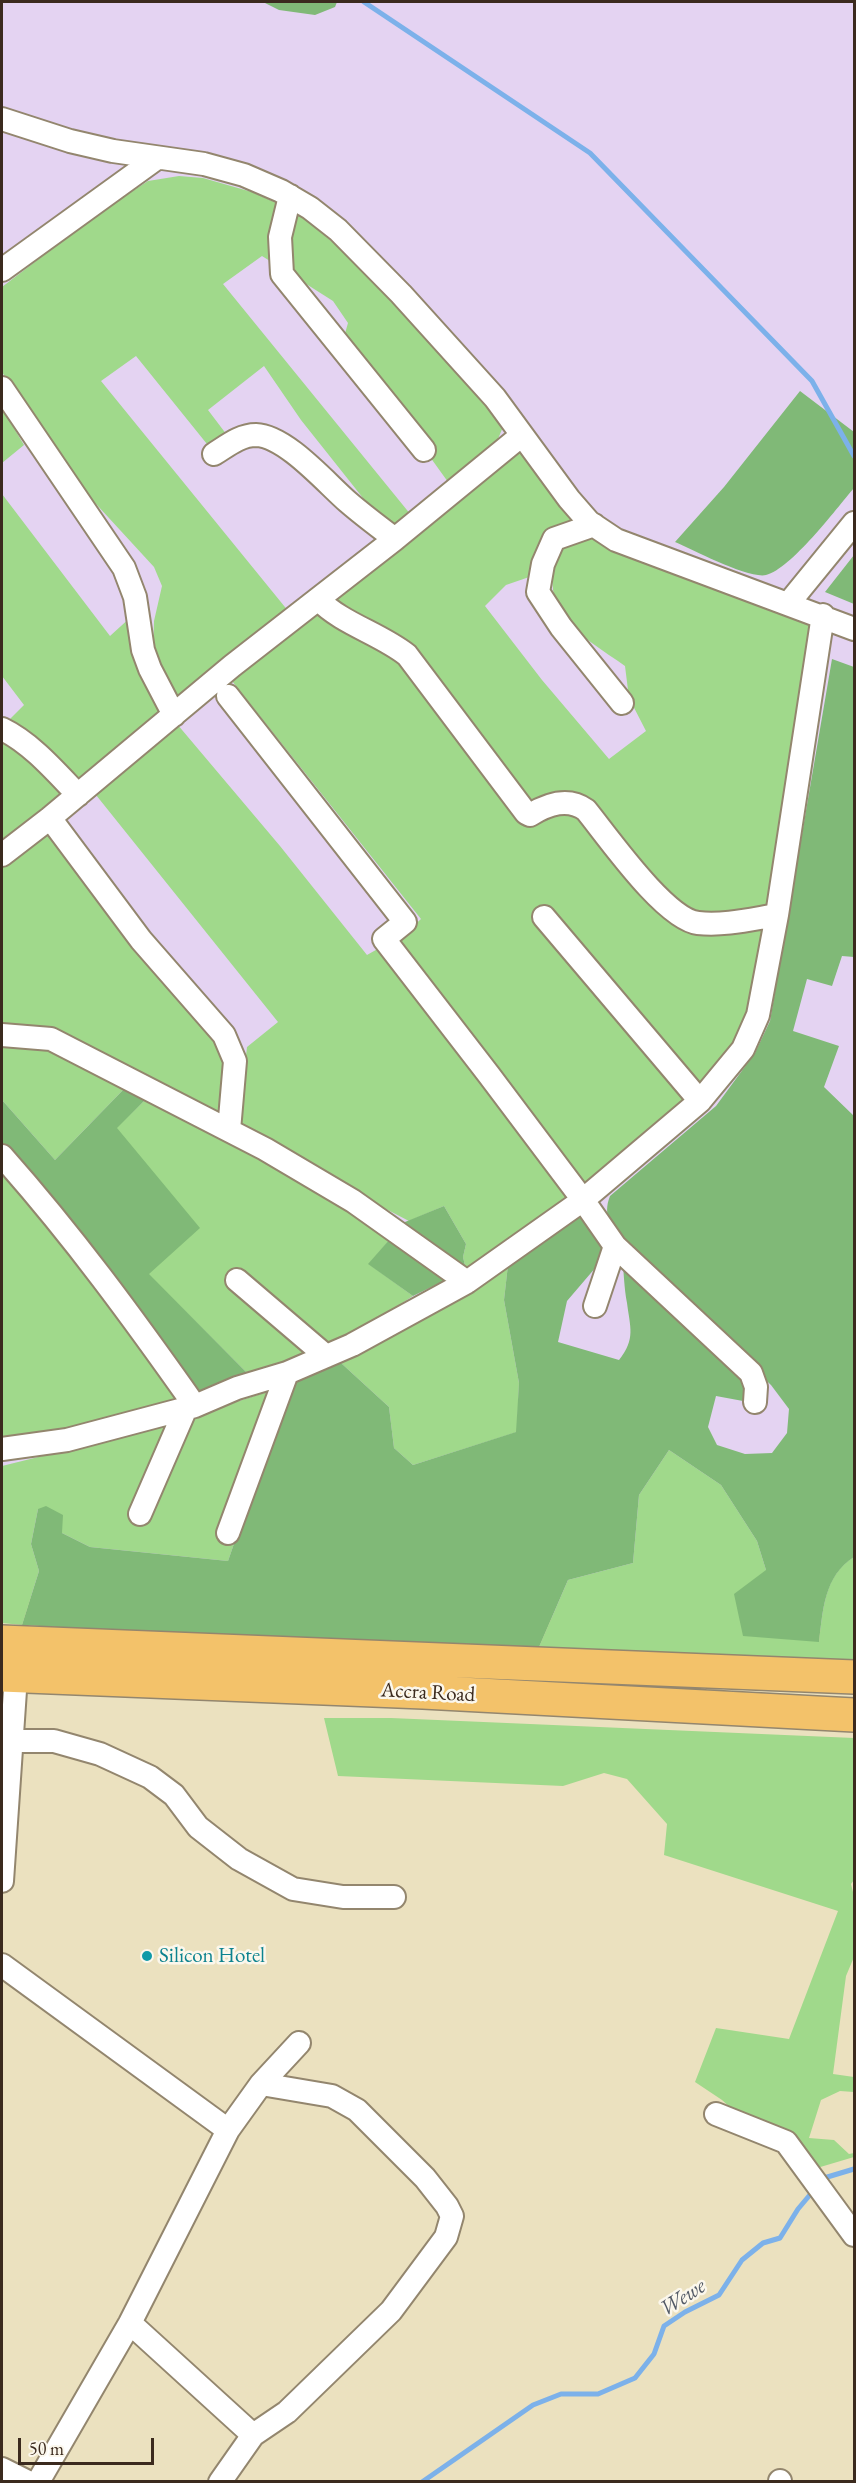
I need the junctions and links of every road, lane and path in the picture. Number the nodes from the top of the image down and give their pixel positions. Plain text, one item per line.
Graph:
1 (2, 119) edge
2 (157, 158) junction
3 (290, 196) junction
4 (2, 270) edge
5 (2, 388) edge
6 (522, 435) junction
7 (424, 450) dead end
8 (214, 454) dead end
9 (855, 523) edge
10 (594, 525) junction
11 (395, 539) junction
12 (318, 599) junction
13 (788, 603) junction
14 (823, 615) junction
15 (855, 629) edge
16 (228, 696) dead end
17 (622, 703) dead end
18 (174, 715) junction
19 (2, 729) edge
20 (78, 795) junction
21 (50, 818) junction
22 (2, 855) edge
23 (777, 915) junction
24 (544, 917) dead end
25 (2, 1035) edge
26 (700, 1101) junction
27 (229, 1130) junction
28 (2, 1156) edge
29 (583, 1200) junction
30 (615, 1246) junction
31 (237, 1280) dead end
32 (466, 1282) junction
33 (595, 1306) dead end
34 (326, 1356) junction
35 (287, 1373) junction
36 (755, 1402) dead end
37 (190, 1407) junction
38 (2, 1449) edge
39 (140, 1514) dead end
40 (228, 1533) dead end
41 (10, 1643) edge
42 (9, 1676) edge
43 (855, 1677) edge
44 (855, 1715) edge
45 (6, 1742) edge
46 (2, 1854) edge
47 (2, 1881) edge
48 (394, 1898) dead end
49 (2, 1965) edge
50 (299, 2043) dead end
51 (261, 2084) junction
52 (716, 2114) dead end
53 (228, 2130) junction
54 (855, 2235) edge
55 (130, 2323) junction
56 (253, 2435) junction
57 (2, 2469) edge
58 (28, 2481) edge
59 (38, 2481) edge
60 (220, 2481) edge

1 - 2 street
2 - 3 street
2 - 4 street
3 - 6 street
3 - 7 street
5 - 18 street
6 - 10 street
6 - 11 street
8 - 11 street
9 - 13 street
10 - 13 street
10 - 17 street
11 - 12 street
12 - 18 street
12 - 23 street
13 - 14 street
14 - 15 street
14 - 23 street
16 - 29 street
18 - 20 street
19 - 20 street
20 - 21 street
21 - 22 street
21 - 27 street
23 - 26 street
24 - 26 street
25 - 27 street
26 - 29 street
27 - 32 street
28 - 37 street
29 - 30 street
29 - 32 street
30 - 33 street
30 - 36 street
31 - 34 street
32 - 34 street
34 - 35 street
35 - 37 street
35 - 40 street
37 - 38 street
37 - 39 street
41 - 42 street
41 - 43 highway, Accra Road
42 - 44 highway, Accra Road
42 - 45 street
45 - 46 street
45 - 48 street
46 - 47 street
49 - 53 street
50 - 51 street
51 - 53 street
51 - 56 street
52 - 54 street
53 - 55 street
55 - 56 street
55 - 59 street
56 - 60 street
57 - 58 street

